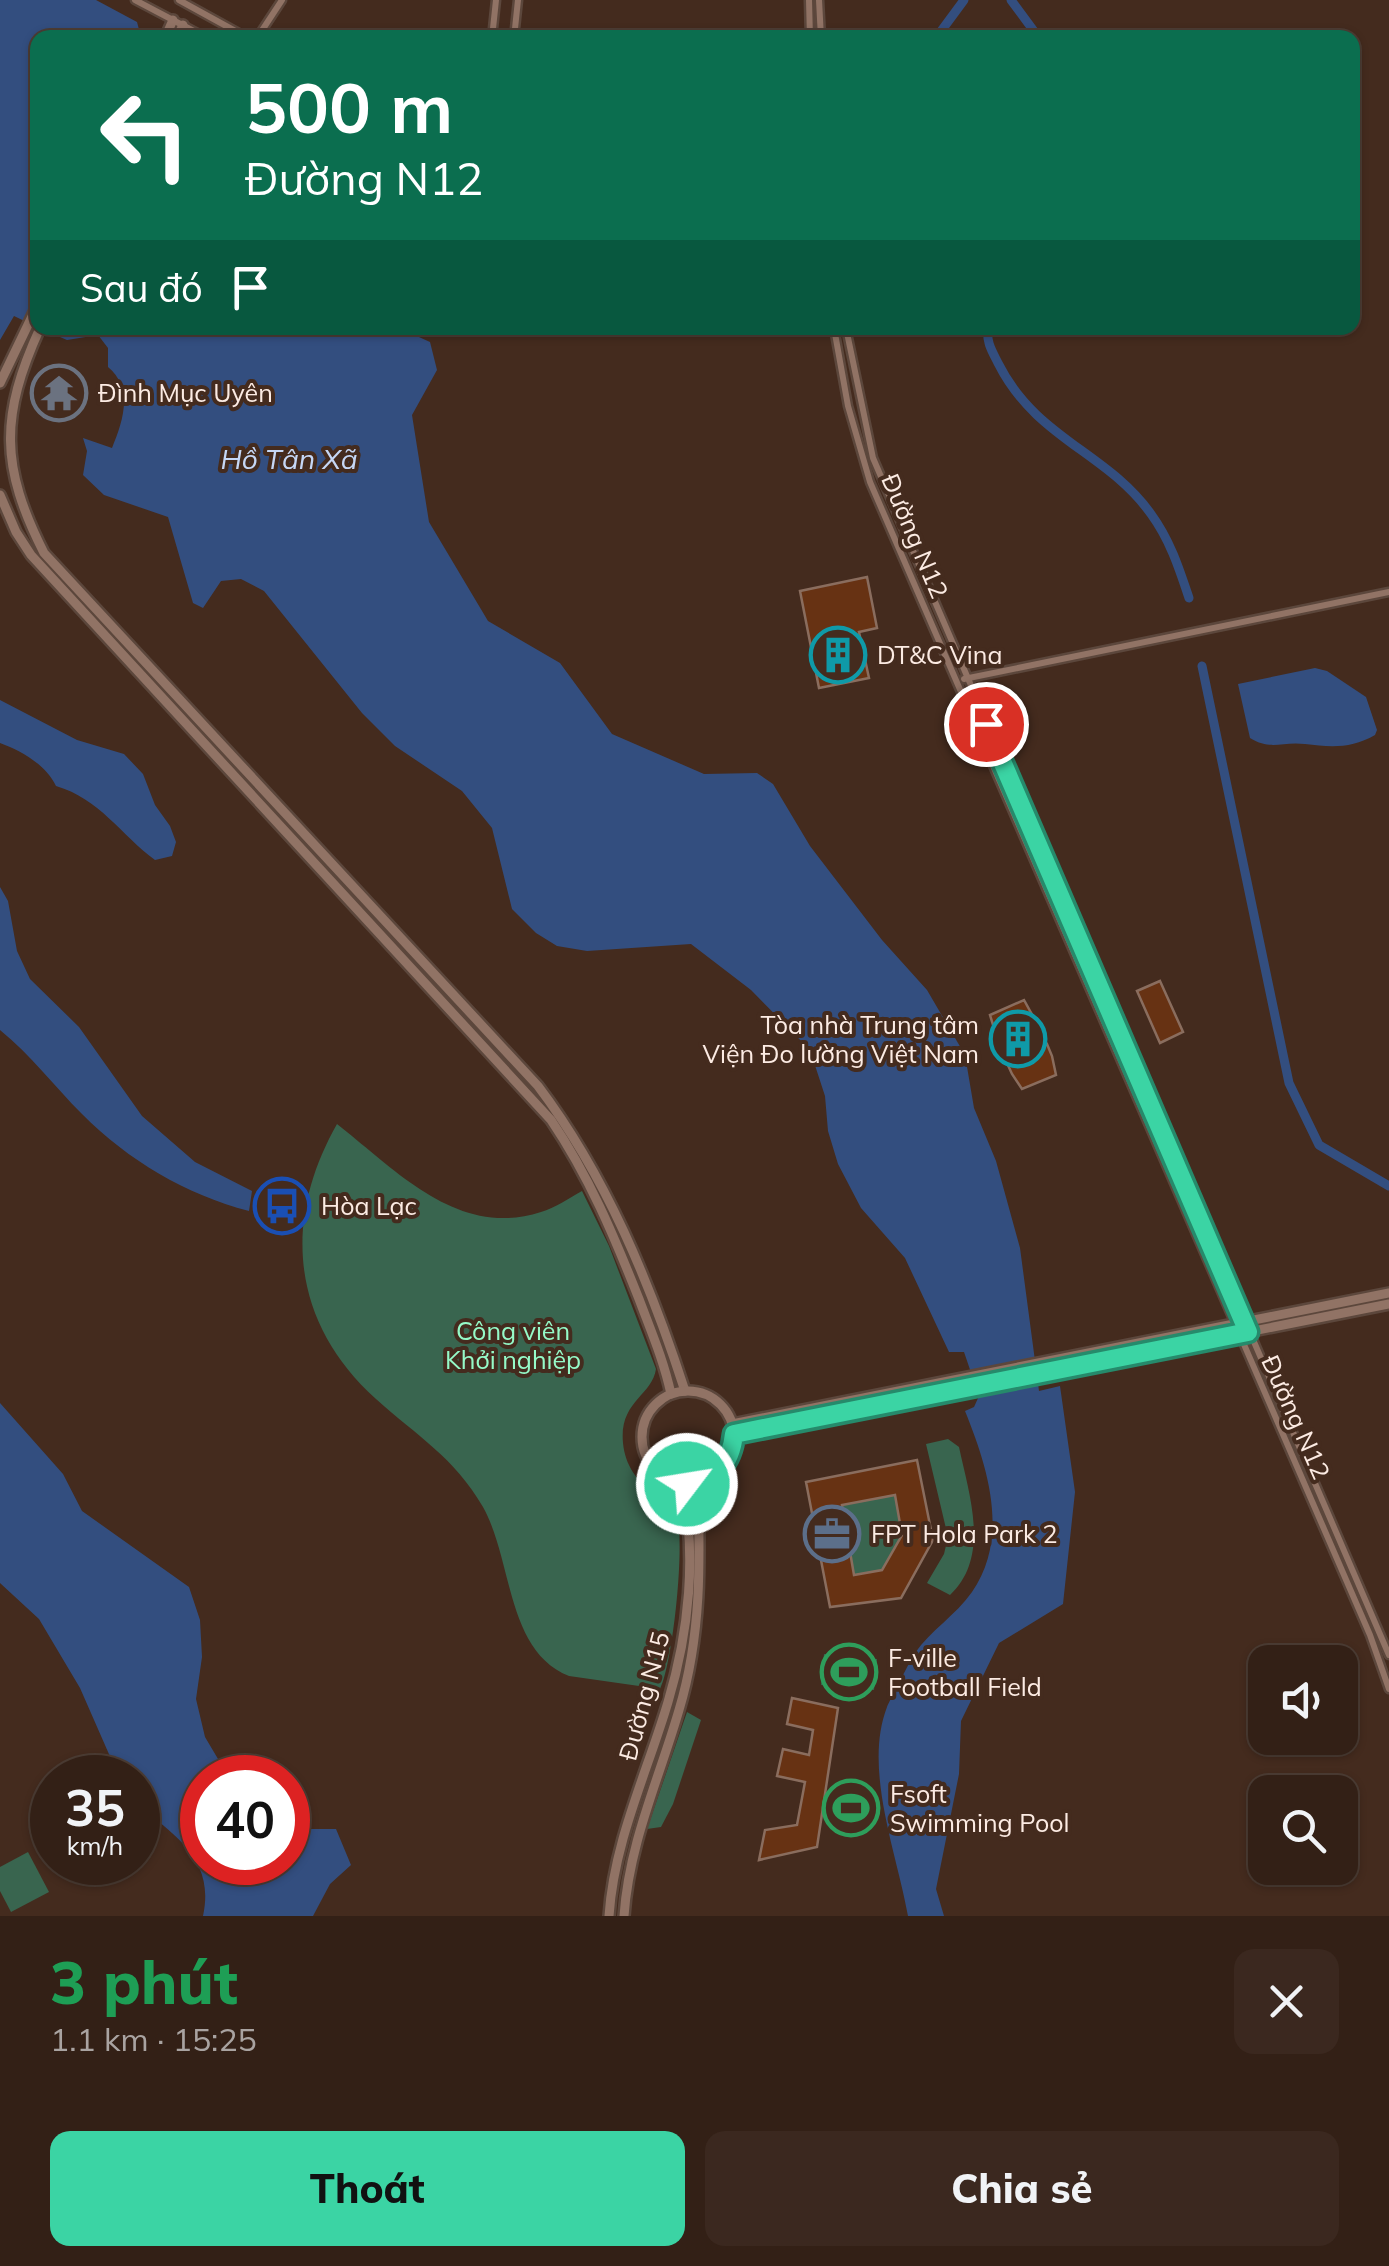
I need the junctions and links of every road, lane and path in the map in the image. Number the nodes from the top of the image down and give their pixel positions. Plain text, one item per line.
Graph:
1 (135, 0) edge
2 (180, 0) edge
3 (282, 0) edge
4 (496, 0) edge
5 (518, 0) edge
6 (809, 0) edge
7 (820, 0) edge
8 (178, 23) junction
9 (172, 30) edge
10 (178, 30) edge
11 (192, 30) edge
12 (234, 30) edge
13 (262, 30) edge
14 (493, 30) edge
15 (515, 30) edge
16 (810, 30) edge
17 (821, 30) edge
18 (30, 321) edge
19 (37, 335) edge
20 (835, 335) edge
21 (848, 335) edge
22 (0, 383) edge
23 (2, 419) edge
24 (0, 495) edge
25 (1389, 592) edge
26 (967, 678) junction
27 (956, 681) junction
28 (449, 990) junction
29 (441, 999) junction
30 (500, 1054) junction
31 (1389, 1292) edge
32 (1389, 1304) edge
33 (1241, 1328) junction
34 (968, 1382) junction
35 (685, 1391) junction
36 (671, 1394) junction
37 (733, 1429) junction
38 (698, 1482) junction
39 (682, 1483) junction
40 (1389, 1655) edge
41 (1389, 1689) edge
42 (609, 1916) edge
43 (624, 1916) edge

1 - 8 street
2 - 12 street
3 - 13 street
4 - 14 street
5 - 15 street
6 - 16 street
7 - 17 street
8 - 9 street
8 - 10 street
8 - 11 street
18 - 22 street
19 - 23 street
20 - 27 street, Đường N12
21 - 26 street, Đường N12
23 - 28 street
24 - 29 street
25 - 26 street
26 - 27 street
26 - 33 street, Đường N12
27 - 33 street, Đường N12
28 - 29 street
28 - 30 street
29 - 30 street
30 - 35 street
30 - 36 street
31 - 33 street
32 - 33 street
33 - 34 street
33 - 34 street
33 - 40 street, Đường N12
33 - 41 street, Đường N12
34 - 37 street
35 - 36 street
35 - 37 street
36 - 39 street
37 - 38 street
38 - 39 street
38 - 43 street, Đường N15
39 - 42 street, Đường N15

